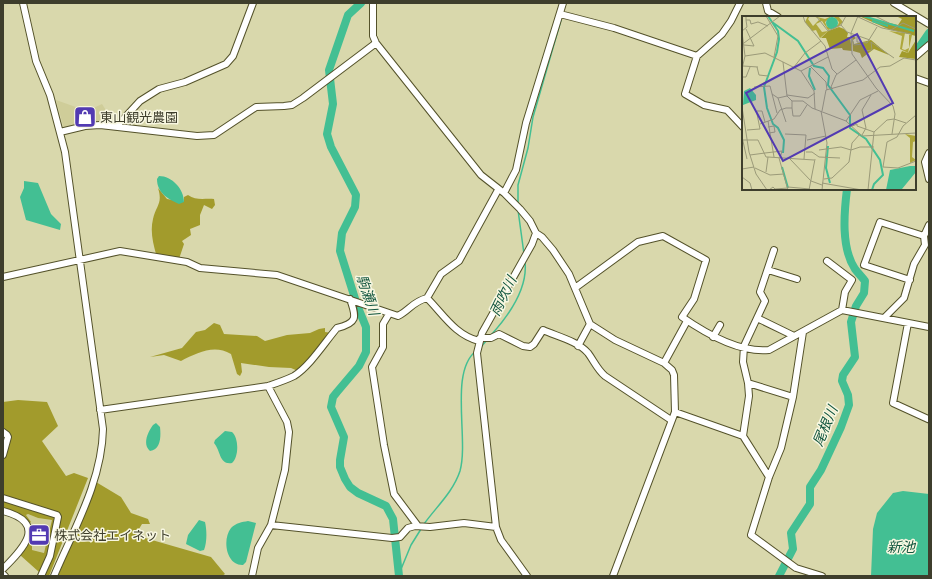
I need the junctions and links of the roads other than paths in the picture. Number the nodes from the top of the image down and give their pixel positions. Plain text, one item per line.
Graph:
1 (23, 3) edge
2 (253, 3) edge
3 (373, 3) edge
4 (563, 3) edge
5 (740, 3) edge
6 (766, 3) edge
7 (894, 3) edge
8 (560, 14) junction
9 (776, 16) edge
10 (916, 16) edge
11 (916, 16) edge
12 (929, 24) edge
13 (376, 43) junction
14 (929, 45) edge
15 (697, 56) junction
16 (916, 56) edge
17 (916, 78) edge
18 (929, 83) edge
19 (117, 126) junction
20 (742, 126) edge
21 (60, 132) junction
22 (929, 153) edge
23 (929, 179) edge
24 (498, 190) junction
25 (504, 193) junction
26 (929, 225) edge
27 (536, 232) junction
28 (924, 236) junction
29 (774, 250) dead end
30 (80, 260) junction
31 (827, 262) dead end
32 (768, 270) junction
33 (3, 277) edge
34 (797, 279) dead end
35 (910, 280) junction
36 (576, 288) junction
37 (426, 298) junction
38 (354, 301) junction
39 (842, 310) junction
40 (390, 314) junction
41 (885, 317) junction
42 (757, 318) junction
43 (687, 321) junction
44 (908, 323) junction
45 (590, 324) junction
46 (720, 325) dead end
47 (929, 327) edge
48 (803, 332) junction
49 (794, 336) junction
50 (713, 337) junction
51 (480, 340) junction
52 (578, 346) junction
53 (744, 346) junction
54 (664, 363) junction
55 (748, 383) junction
56 (268, 386) junction
57 (793, 397) junction
58 (100, 410) junction
59 (675, 412) junction
60 (928, 419) edge
61 (671, 420) junction
62 (3, 432) edge
63 (743, 436) junction
64 (3, 455) edge
65 (769, 477) junction
66 (3, 498) edge
67 (3, 511) edge
68 (271, 525) junction
69 (421, 527) junction
70 (496, 527) junction
71 (3, 569) edge
72 (3, 574) edge
73 (5, 576) edge
74 (41, 576) edge
75 (54, 576) edge
76 (252, 576) edge
77 (527, 576) edge
78 (613, 576) edge
79 (822, 576) edge

1 - 21 street
2 - 19 street
3 - 13 street
4 - 8 street
5 - 15 street
6 - 9 street
7 - 10 street
8 - 15 street
8 - 25 street
11 - 12 street
13 - 19 street
13 - 24 street
14 - 16 street
15 - 20 street
17 - 18 street
19 - 21 street
21 - 30 street
22 - 23 street
24 - 25 street
24 - 37 street
25 - 27 street
26 - 28 street
27 - 36 street
27 - 51 street
28 - 35 street
28 - 35 street
29 - 32 street
30 - 33 street
30 - 38 street
30 - 58 street
31 - 39 street
32 - 34 street
32 - 42 street
35 - 41 street
36 - 43 street
36 - 45 street
37 - 40 street
37 - 51 street
38 - 40 street
38 - 56 street
39 - 41 street
39 - 48 street
40 - 69 street
41 - 44 street
42 - 49 street
42 - 53 street
43 - 50 street
43 - 54 street
44 - 47 street
44 - 60 street
45 - 52 street
45 - 54 street
46 - 50 street
48 - 49 street
48 - 57 street
49 - 53 street
50 - 53 street
51 - 52 street
51 - 70 street
52 - 61 street
53 - 55 street
54 - 59 street
55 - 57 street
55 - 63 street
56 - 58 street
56 - 68 street
57 - 65 street
58 - 75 street
59 - 61 street
59 - 63 street
61 - 78 street
62 - 64 street
63 - 65 street
65 - 79 street
66 - 74 street
67 - 71 street
68 - 69 street
68 - 76 street
69 - 70 street
70 - 77 street
72 - 73 street

